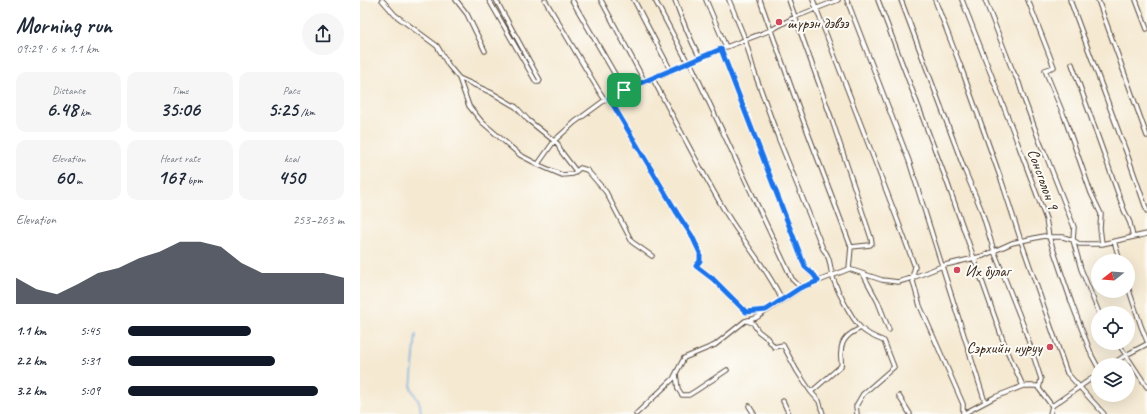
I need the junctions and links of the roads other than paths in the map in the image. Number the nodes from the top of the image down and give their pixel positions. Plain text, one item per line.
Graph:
1 (382, 0) edge
2 (456, 0) edge
3 (489, 0) edge
4 (496, 0) edge
5 (545, 0) edge
6 (572, 0) edge
7 (601, 0) edge
8 (634, 0) edge
9 (655, 0) edge
10 (675, 0) edge
11 (706, 0) edge
12 (730, 0) edge
13 (760, 0) edge
14 (789, 0) edge
15 (813, 0) edge
16 (838, 0) edge
17 (847, 0) edge
18 (878, 0) edge
19 (901, 0) edge
20 (936, 0) edge
21 (962, 0) edge
22 (985, 0) edge
23 (1028, 0) edge
24 (1070, 0) edge
25 (1098, 0) edge
26 (1136, 0) edge
27 (816, 9) junction
28 (795, 17) junction
29 (1147, 29) edge
30 (771, 30) junction
31 (745, 39) junction
32 (726, 48) junction
33 (721, 49) junction
34 (485, 51) dead end
35 (700, 58) junction
36 (689, 63) junction
37 (1072, 64) dead end
38 (671, 70) junction
39 (459, 78) junction
40 (653, 79) junction
41 (645, 82) junction
42 (624, 90) junction
43 (607, 99) junction
44 (1147, 136) edge
45 (554, 141) junction
46 (538, 164) junction
47 (576, 171) junction
48 (1147, 211) edge
49 (1147, 234) edge
50 (1049, 236) junction
51 (1133, 237) junction
52 (1021, 240) junction
53 (1073, 240) junction
54 (1114, 242) junction
55 (1102, 244) junction
56 (851, 247) junction
57 (994, 251) junction
58 (1118, 254) edge
59 (652, 256) dead end
60 (975, 258) junction
61 (942, 266) junction
62 (849, 269) junction
63 (863, 274) junction
64 (832, 276) junction
65 (912, 278) junction
66 (818, 281) junction
67 (800, 288) junction
68 (1132, 298) edge
69 (782, 300) junction
70 (1096, 306) edge
71 (766, 310) junction
72 (745, 321) junction
73 (861, 328) junction
74 (889, 330) dead end
75 (1147, 341) edge
76 (1147, 344) edge
77 (1123, 350) edge
78 (1126, 355) junction
79 (1093, 358) edge
80 (1122, 358) edge
81 (727, 370) dead end
82 (676, 374) junction
83 (1091, 379) edge
84 (1023, 386) junction
85 (1147, 386) edge
86 (1080, 387) junction
87 (1040, 389) junction
88 (811, 392) junction
89 (899, 396) dead end
90 (783, 401) dead end
91 (985, 402) junction
92 (749, 406) dead end
93 (1052, 406) junction
94 (636, 414) edge
95 (754, 414) edge
96 (789, 414) edge
97 (823, 414) edge
98 (857, 414) edge
99 (910, 414) edge
100 (963, 414) edge
101 (1050, 414) edge
102 (1104, 414) edge

1 - 39 street
2 - 34 street
3 - 4 street
5 - 43 street
6 - 42 street
7 - 41 street
8 - 38 street
9 - 36 street
10 - 35 street
11 - 32 street
12 - 31 street
13 - 30 street
14 - 28 street
15 - 27 street
16 - 27 street
17 - 61 street
18 - 60 street
19 - 57 street
20 - 52 street
21 - 50 street, Сонсголон 9
22 - 53 street
23 - 55 street
24 - 48 street
25 - 44 street
26 - 29 street
27 - 28 street
27 - 65 street
28 - 30 street
28 - 56 street
30 - 31 street
30 - 56 street
31 - 32 street
31 - 64 street
32 - 33 street
33 - 35 street
33 - 66 street
35 - 36 street
36 - 38 street
36 - 67 street
37 - 51 street
38 - 40 street
39 - 45 street
39 - 46 street
40 - 41 street
40 - 69 street
41 - 42 street
42 - 43 street
43 - 45 street
43 - 71 street
45 - 46 street
45 - 47 street
46 - 47 street
47 - 59 street
49 - 51 street
50 - 52 street
50 - 53 street
50 - 79 street, Сонсголон 9
51 - 54 street
52 - 57 street
52 - 86 street
53 - 55 street
53 - 70 street
54 - 55 street
54 - 58 street
56 - 62 street
57 - 60 street
57 - 87 street
60 - 61 street
60 - 84 street
61 - 65 street
61 - 91 street
62 - 63 street
62 - 64 street
63 - 65 street
63 - 74 street
64 - 66 street
64 - 73 street
65 - 100 street
66 - 67 street
67 - 69 street
68 - 75 street
69 - 71 street
71 - 72 street
72 - 82 street
72 - 88 street
73 - 88 street
73 - 98 street
76 - 78 street
77 - 78 street
78 - 80 street
78 - 85 street
81 - 82 street
82 - 94 street
83 - 86 street
84 - 87 street
84 - 91 street
86 - 93 street
86 - 102 street
87 - 93 street
88 - 97 street
89 - 99 street
90 - 96 street
91 - 100 street
92 - 95 street
93 - 101 street

